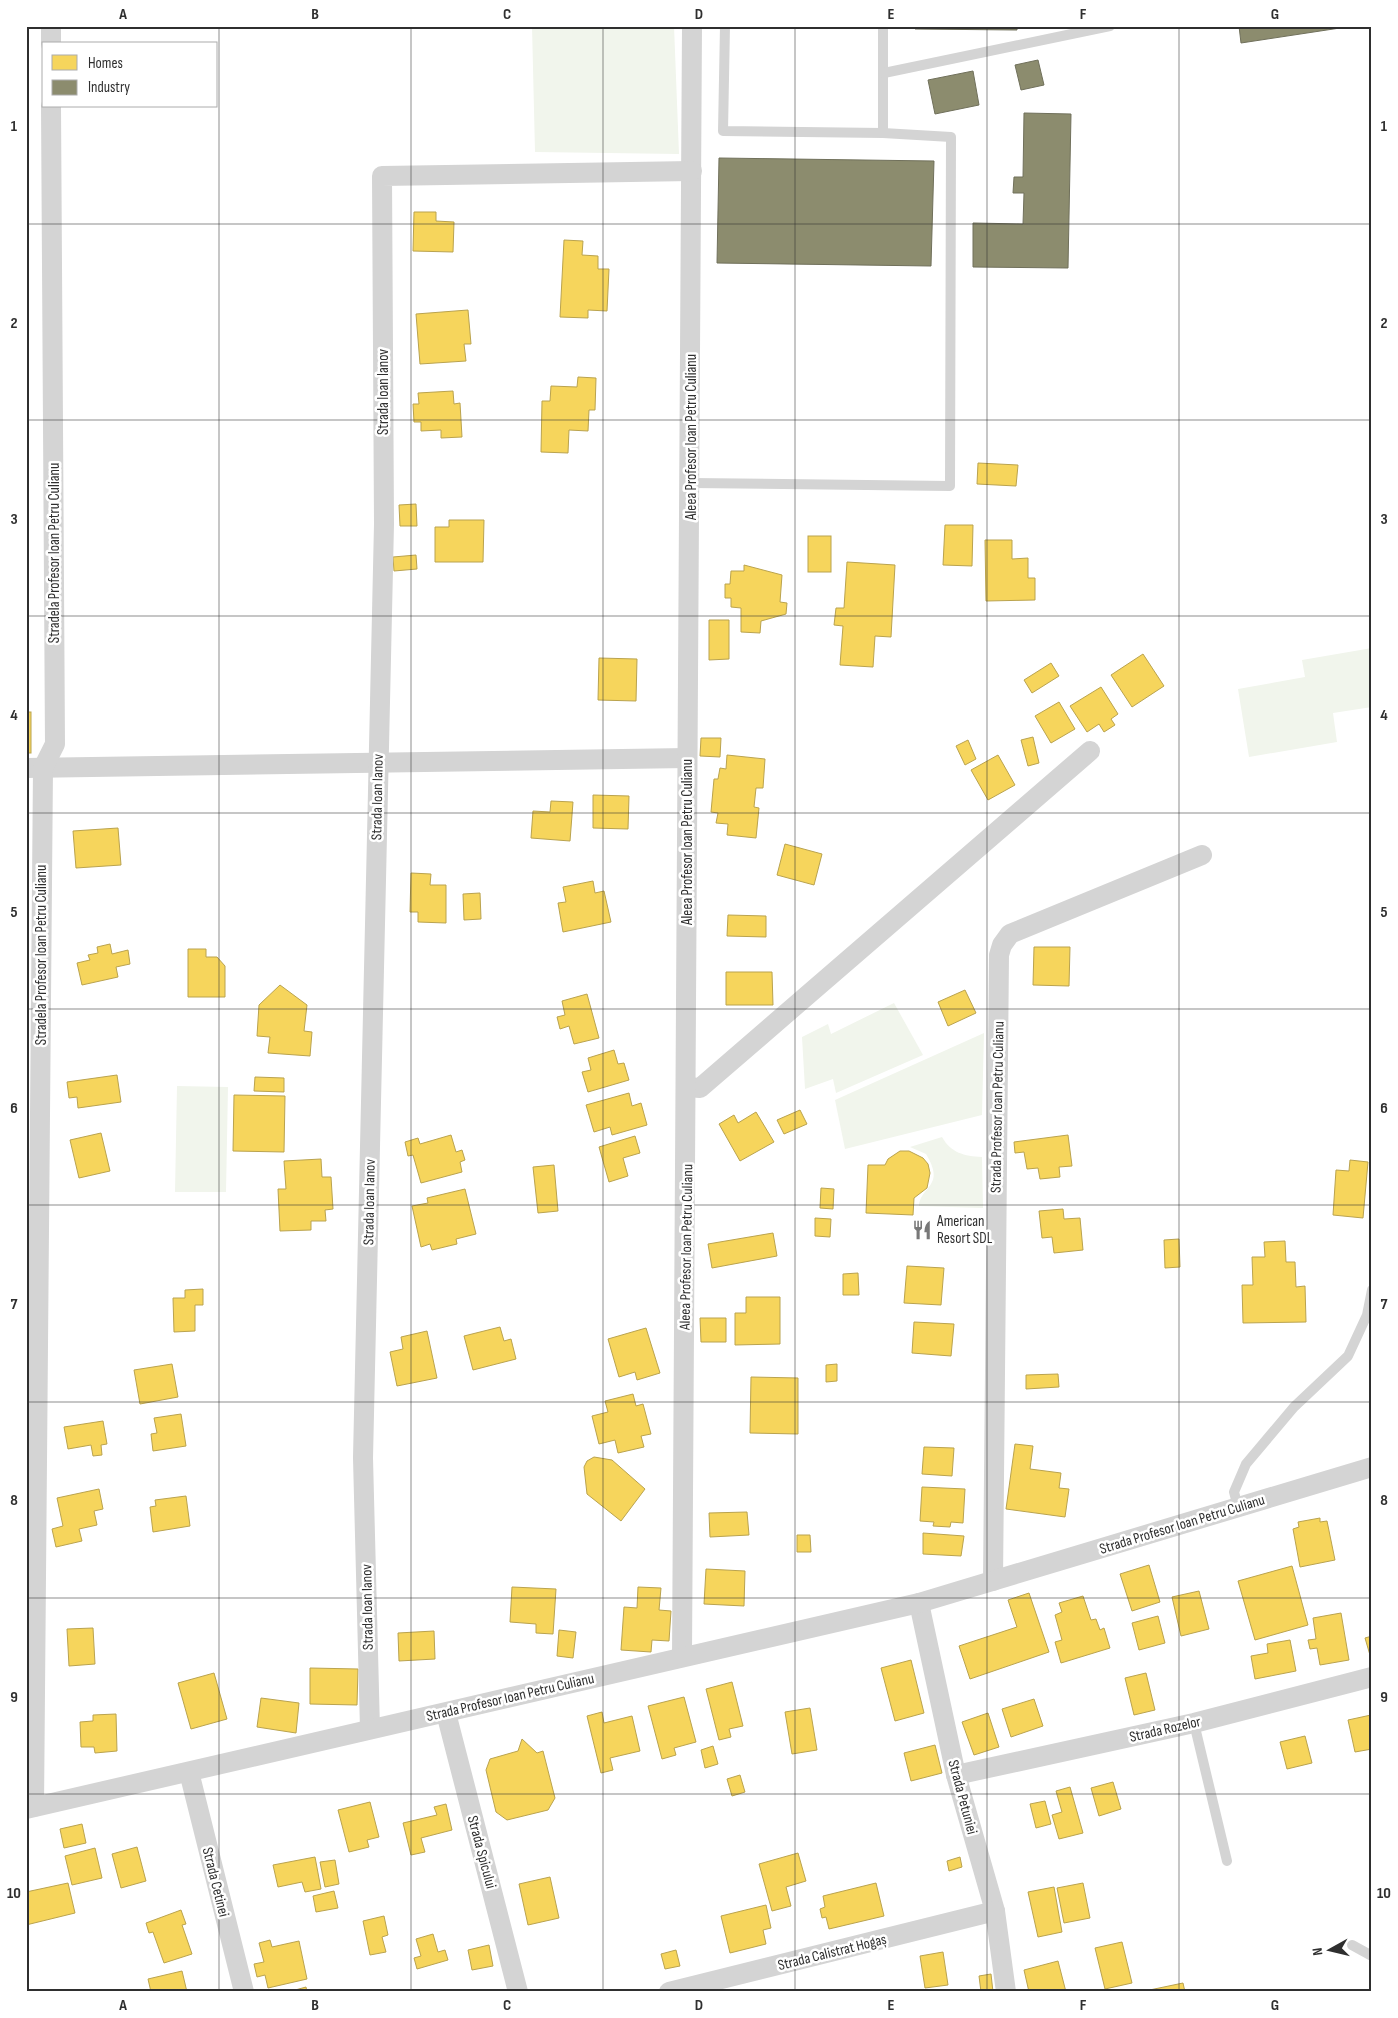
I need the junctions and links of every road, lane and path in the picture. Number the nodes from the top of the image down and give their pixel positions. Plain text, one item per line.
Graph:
1 (51, 26) edge
2 (692, 26) edge
3 (725, 26) edge
4 (883, 26) edge
5 (1110, 26) edge
6 (51, 42) edge
7 (884, 73) junction
8 (52, 108) edge
9 (883, 133) junction
10 (692, 171) junction
11 (691, 483) junction
12 (1090, 751) dead end
13 (687, 758) junction
14 (378, 763) junction
15 (34, 768) edge
16 (1202, 855) dead end
17 (687, 1087) junction
18 (1372, 1290) edge
19 (1372, 1467) edge
20 (1238, 1507) junction
21 (993, 1581) junction
22 (919, 1603) junction
23 (682, 1657) junction
24 (1372, 1677) edge
25 (446, 1713) junction
26 (1194, 1722) junction
27 (370, 1729) junction
28 (189, 1772) junction
29 (956, 1774) junction
30 (30, 1808) edge
31 (1227, 1861) dead end
32 (995, 1911) junction
33 (1352, 1946) dead end
34 (1372, 1956) edge
35 (244, 1992) edge
36 (518, 1992) edge
37 (669, 1992) edge
38 (1006, 1992) edge

1 - 6 street
2 - 10 street, Aleea Profesor Ioan Petru Culianu
3 - 9 lane
4 - 7 lane
5 - 7 lane
7 - 9 lane
8 - 15 street, Stradela Profesor Ioan Petru Culianu
9 - 11 lane
10 - 11 street, Aleea Profesor Ioan Petru Culianu
10 - 14 street, Strada Ioan Ianov
11 - 13 street, Aleea Profesor Ioan Petru Culianu
12 - 17 street
13 - 14 street
13 - 17 street, Aleea Profesor Ioan Petru Culianu
14 - 15 street
14 - 27 street, Strada Ioan Ianov
15 - 30 street, Stradela Profesor Ioan Petru Culianu
16 - 21 street, Strada Profesor Ioan Petru Culianu
17 - 23 street, Aleea Profesor Ioan Petru Culianu
18 - 20 lane
19 - 20 street, Strada Profesor Ioan Petru Culianu
20 - 21 street, Strada Profesor Ioan Petru Culianu
21 - 22 street, Strada Profesor Ioan Petru Culianu
22 - 23 street, Strada Profesor Ioan Petru Culianu
22 - 29 street, Strada Petuniei
23 - 25 street, Strada Profesor Ioan Petru Culianu
24 - 26 street, Strada Rozelor
25 - 27 street, Strada Profesor Ioan Petru Culianu
25 - 36 street, Strada Spicului
26 - 29 street, Strada Rozelor
26 - 31 lane
27 - 28 street, Strada Profesor Ioan Petru Culianu
28 - 30 street, Strada Profesor Ioan Petru Culianu
28 - 35 street, Strada Cetinei
29 - 32 street, Strada Petuniei
32 - 37 street, Strada Calistrat Hogaș
32 - 38 street, Strada Petuniei
33 - 34 lane

